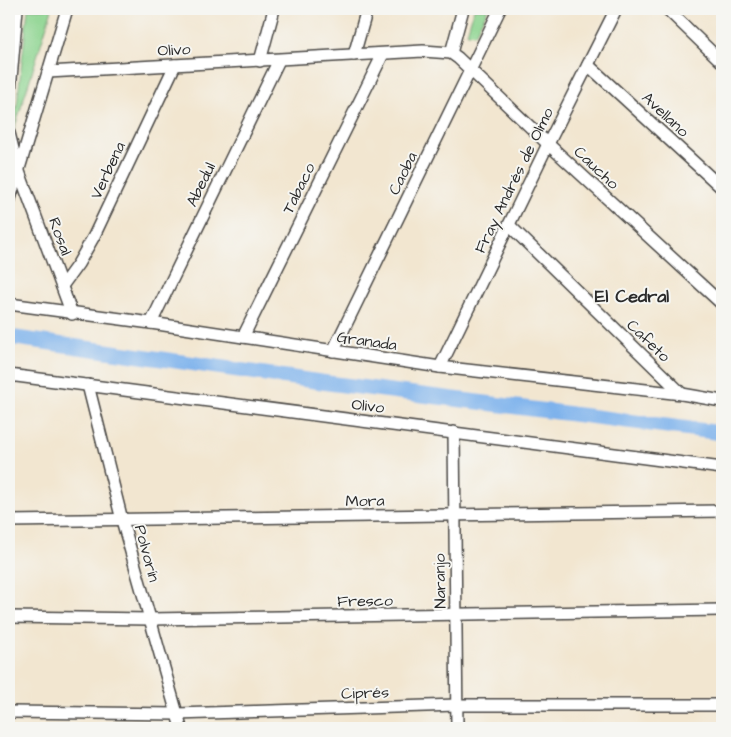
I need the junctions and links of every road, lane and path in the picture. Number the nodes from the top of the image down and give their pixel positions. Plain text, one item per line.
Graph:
1 (17, 9) edge
2 (67, 9) edge
3 (274, 9) edge
4 (367, 9) edge
5 (463, 9) edge
6 (500, 9) edge
7 (616, 9) edge
8 (667, 9) edge
9 (451, 53) junction
10 (383, 54) junction
11 (354, 55) junction
12 (279, 60) junction
13 (260, 61) junction
14 (722, 62) edge
15 (175, 65) junction
16 (588, 65) junction
17 (471, 69) junction
18 (48, 72) junction
19 (9, 102) edge
20 (9, 133) edge
21 (548, 144) junction
22 (18, 169) junction
23 (722, 188) edge
24 (9, 202) edge
25 (509, 225) junction
26 (62, 286) junction
27 (9, 304) edge
28 (722, 304) edge
29 (72, 314) junction
30 (151, 323) junction
31 (243, 337) junction
32 (333, 351) junction
33 (440, 367) junction
34 (9, 375) edge
35 (88, 384) junction
36 (682, 394) junction
37 (722, 401) edge
38 (454, 432) junction
39 (722, 468) edge
40 (722, 512) edge
41 (454, 516) junction
42 (122, 520) junction
43 (9, 521) edge
44 (722, 610) edge
45 (456, 615) junction
46 (9, 617) edge
47 (150, 619) junction
48 (457, 705) junction
49 (722, 705) edge
50 (9, 712) edge
51 (177, 714) junction
52 (181, 728) edge
53 (457, 728) edge

1 - 19 street
2 - 18 street
3 - 13 street
4 - 11 street
5 - 9 street
6 - 17 street, Caoba
7 - 16 street, Fray Andrés de Olmo
8 - 14 street
9 - 10 street, Olivo
9 - 17 street, Caucho
10 - 11 street, Olivo
10 - 31 street, Tabaco
11 - 12 street, Olivo
12 - 13 street, Olivo
12 - 30 street, Abedul
13 - 15 street, Olivo
15 - 18 street, Olivo
15 - 26 street, Verbena
16 - 21 street, Fray Andrés de Olmo
16 - 23 street, Avellano
17 - 21 street, Caucho
17 - 32 street, Caoba
18 - 22 street
20 - 22 street, Rosal
21 - 25 street, Fray Andrés de Olmo
21 - 28 street, Caucho
22 - 24 street
22 - 26 street, Rosal
25 - 33 street, Fray Andrés de Olmo
25 - 36 street, Cafeto
26 - 29 street, Rosal
27 - 29 street, Granada
29 - 30 street, Granada
30 - 31 street, Granada
31 - 32 street, Granada
32 - 33 street, Granada
33 - 36 street, Granada
34 - 35 street, Olivo
35 - 38 street, Olivo
35 - 42 street, Polvorín
36 - 37 street, Granada
38 - 39 street, Olivo
38 - 41 street, Naranjo
40 - 41 street, Mora
41 - 42 street, Mora
41 - 45 street, Naranjo
42 - 43 street, Mora
42 - 47 street, Polvorín
44 - 45 street, Fresco
45 - 47 street, Fresco
45 - 48 street, Naranjo
46 - 47 street, Fresco
47 - 51 street, Polvorín
48 - 49 street, Ciprés
48 - 51 street, Ciprés
48 - 53 street, Naranjo
50 - 51 street, Ciprés
51 - 52 street, Polvorín

